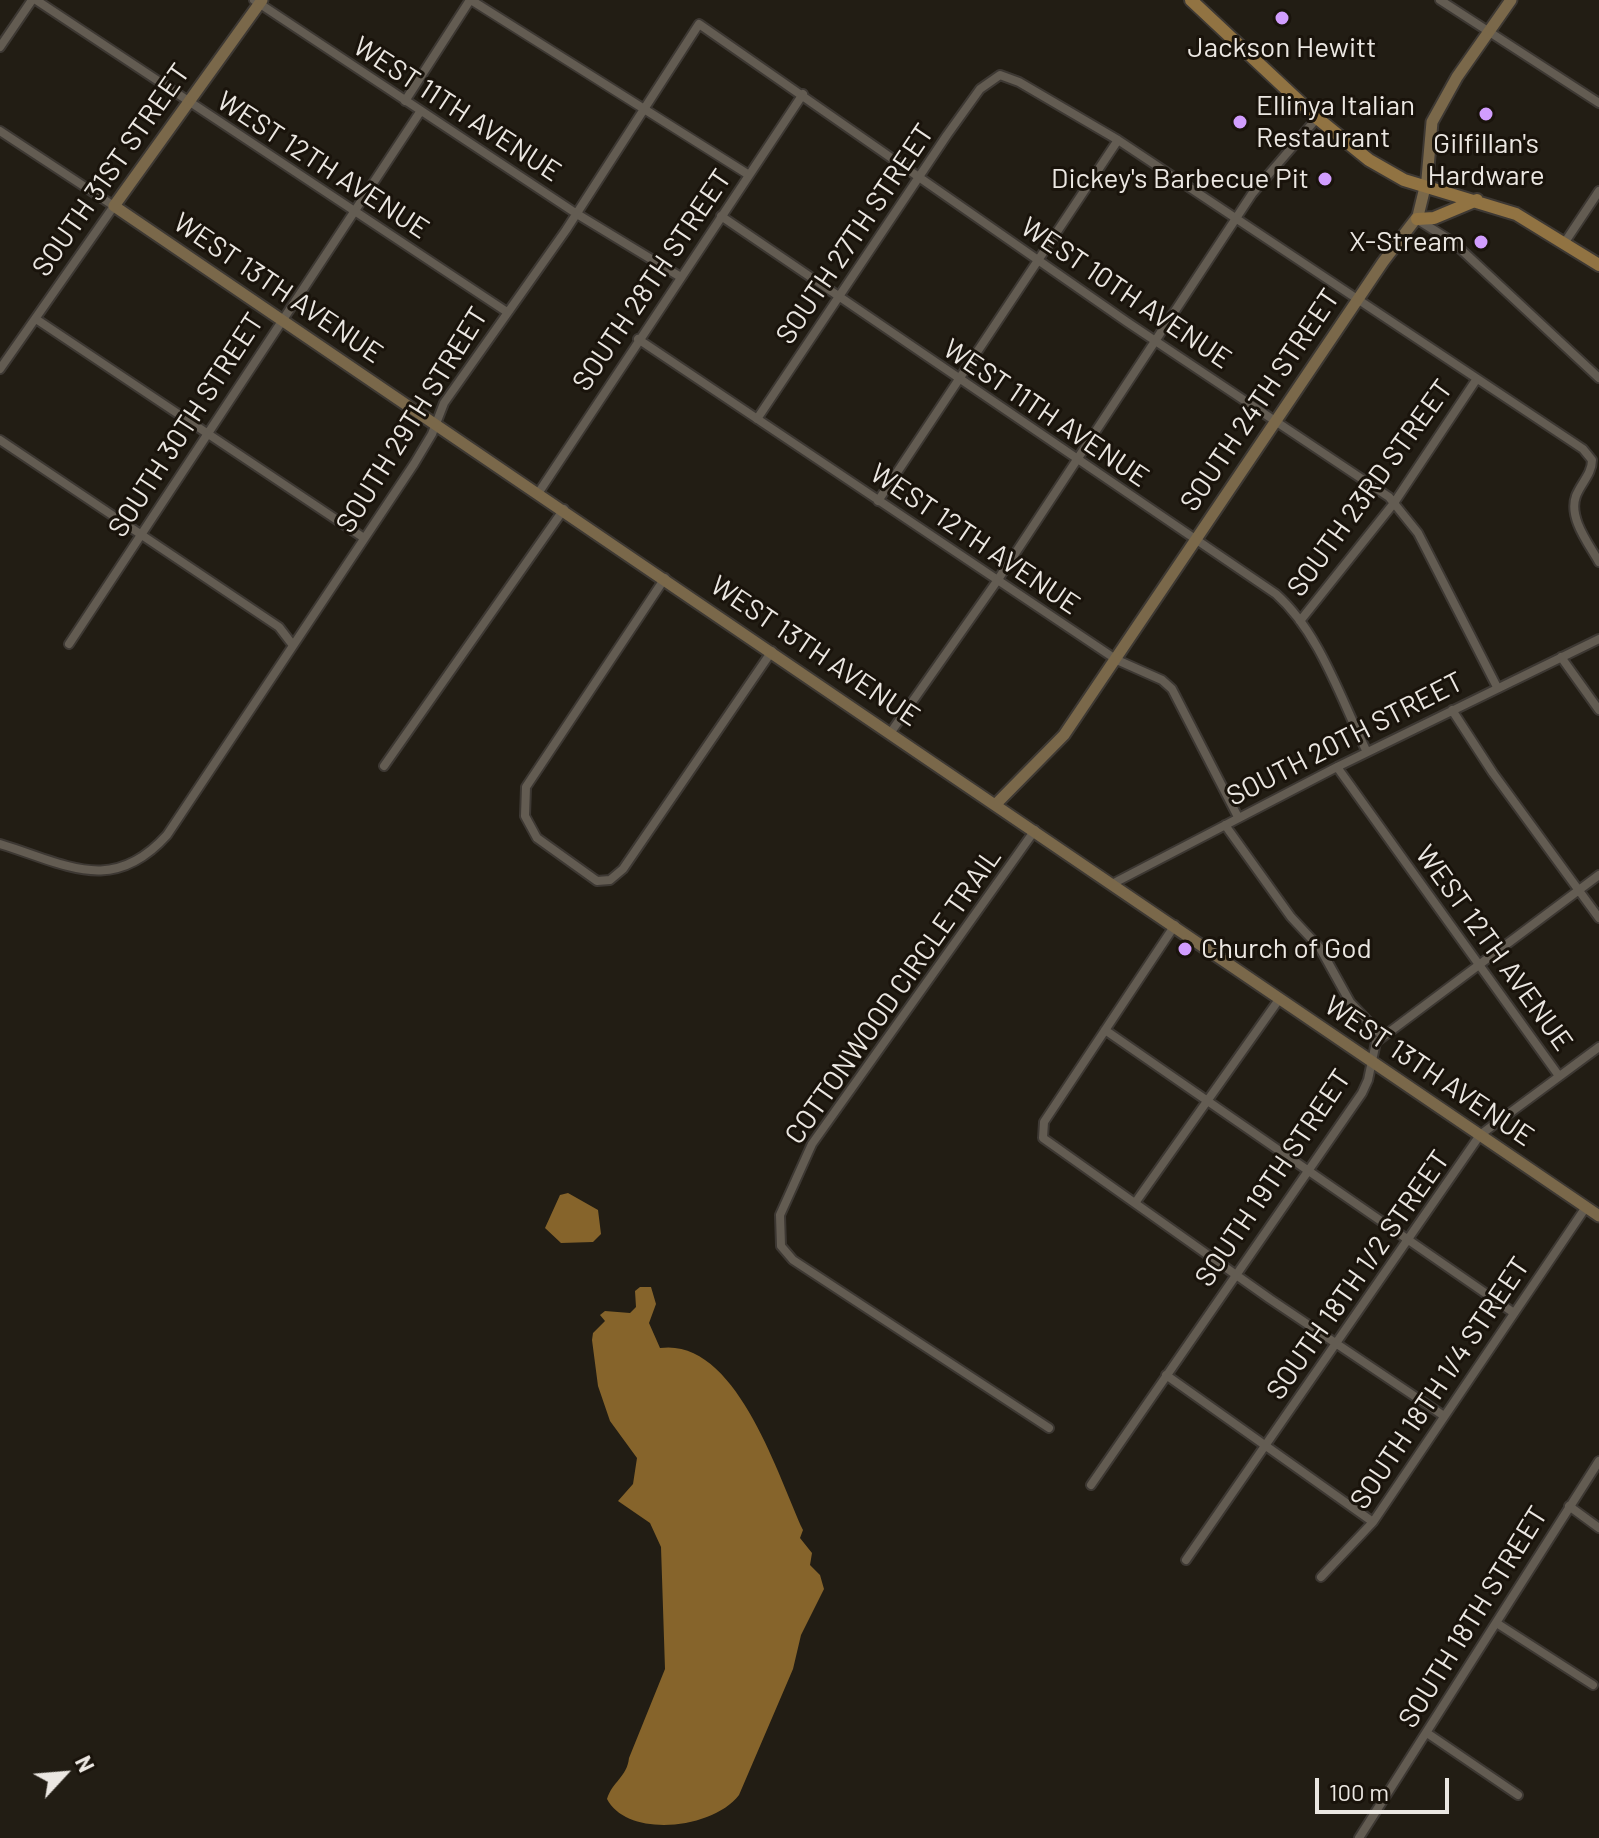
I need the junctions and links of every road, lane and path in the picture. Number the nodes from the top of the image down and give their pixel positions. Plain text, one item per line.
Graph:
1 (34, 0) edge
2 (471, 0) edge
3 (1191, 0) edge
4 (1440, 0) edge
5 (1511, 0) edge
6 (258, 1) edge
7 (699, 24) joint
8 (1489, 32) junction
9 (0, 47) edge
10 (803, 94) junction
11 (187, 101) junction
12 (405, 101) junction
13 (1599, 103) edge
14 (643, 110) junction
15 (420, 112) junction
16 (1317, 118) junction
17 (0, 131) edge
18 (1118, 140) junction
19 (749, 175) junction
20 (920, 176) junction
21 (1426, 186) junction
22 (1599, 191) edge
23 (1477, 200) junction
24 (114, 206) junction
25 (352, 211) junction
26 (577, 214) junction
27 (721, 216) junction
28 (1236, 218) junction
29 (1417, 219) junction
30 (1565, 242) junction
31 (1037, 259) junction
32 (1599, 265) edge
33 (679, 276) junction
34 (838, 298) junction
35 (1357, 301) junction
36 (507, 312) junction
37 (36, 319) junction
38 (280, 319) junction
39 (638, 339) junction
40 (1154, 340) junction
41 (0, 369) edge
42 (1599, 378) edge
43 (958, 380) junction
44 (1476, 380) junction
45 (757, 419) junction
46 (1277, 421) junction
47 (436, 423) junction
48 (207, 433) junction
49 (0, 440) edge
50 (1076, 460) junction
51 (539, 492) junction
52 (878, 501) junction
53 (1394, 503) junction
54 (564, 509) junction
55 (141, 535) junction
56 (364, 538) junction
57 (1195, 539) junction
58 (1599, 562) edge
59 (665, 577) junction
60 (997, 581) junction
61 (1300, 621) junction
62 (1599, 639) edge
63 (69, 644) dead end
64 (292, 644) junction
65 (772, 651) junction
66 (1561, 657) junction
67 (1117, 660) junction
68 (1497, 687) junction
69 (1452, 710) junction
70 (1599, 710) edge
71 (891, 732) junction
72 (1367, 752) junction
73 (384, 766) dead end
74 (1337, 767) junction
75 (997, 803) junction
76 (1238, 817) junction
77 (1225, 825) junction
78 (1035, 830) junction
79 (0, 844) edge
80 (1599, 875) edge
81 (1114, 883) junction
82 (1578, 890) junction
83 (1599, 918) edge
84 (1175, 925) junction
85 (1479, 964) junction
86 (1280, 998) junction
87 (1105, 1030) junction
88 (1382, 1036) junction
89 (1599, 1047) edge
90 (1371, 1061) junction
91 (1559, 1076) junction
92 (1206, 1102) junction
93 (1480, 1135) junction
94 (1306, 1171) junction
95 (1135, 1203) junction
96 (1586, 1207) junction
97 (1599, 1216) edge
98 (1408, 1241) junction
99 (1235, 1274) junction
100 (1514, 1313) junction
101 (1338, 1344) junction
102 (1166, 1375) junction
103 (1444, 1416) junction
104 (1049, 1428) dead end
105 (1266, 1446) junction
106 (1599, 1461) edge
107 (1091, 1485) dead end
108 (1569, 1506) junction
109 (1373, 1522) junction
110 (1599, 1528) edge
111 (1186, 1560) dead end
112 (1321, 1577) dead end
113 (1498, 1624) junction
114 (1593, 1685) dead end
115 (1427, 1733) junction
116 (1518, 1795) dead end
117 (1359, 1838) edge

1 - 9 street
1 - 11 street, WEST 12TH AVENUE
2 - 12 street
2 - 14 street
3 - 16 main road
4 - 8 street
5 - 8 street, SOUTH 24TH STREET
6 - 11 street, SOUTH 31ST STREET
6 - 12 street, WEST 11TH AVENUE
7 - 10 street, WEST 10TH AVENUE
7 - 14 street, SOUTH 29TH STREET
8 - 13 street
8 - 21 street, SOUTH 24TH STREET
10 - 19 street, SOUTH 28TH STREET
10 - 20 street, WEST 10TH AVENUE
11 - 24 street, SOUTH 31ST STREET
11 - 25 street, WEST 12TH AVENUE
12 - 15 street, WEST 11TH AVENUE
14 - 19 street
14 - 26 street, SOUTH 29TH STREET
15 - 25 street, SOUTH 30TH STREET
15 - 26 street, WEST 11TH AVENUE
16 - 21 main road
16 - 28 street
17 - 24 street, WEST 13TH AVENUE
18 - 20 street, SOUTH 27TH STREET
18 - 28 street
18 - 31 street
19 - 27 street, SOUTH 28TH STREET
20 - 31 street, WEST 10TH AVENUE
20 - 34 street, SOUTH 27TH STREET
21 - 23 main road
21 - 29 street, SOUTH 24TH STREET
22 - 30 street
23 - 29 main road
23 - 30 main road
24 - 37 street, SOUTH 31ST STREET
24 - 38 street, WEST 13TH AVENUE
25 - 36 street, WEST 12TH AVENUE
25 - 38 street, SOUTH 30TH STREET
26 - 33 street, WEST 11TH AVENUE
26 - 36 street, SOUTH 29TH STREET
27 - 33 street, SOUTH 28TH STREET
27 - 34 street, WEST 11TH AVENUE
28 - 35 street
28 - 40 street
29 - 35 street, SOUTH 24TH STREET
29 - 42 street
30 - 32 main road
31 - 40 street, WEST 10TH AVENUE
31 - 43 street
33 - 39 street, SOUTH 28TH STREET
34 - 43 street, WEST 11TH AVENUE
34 - 45 street, SOUTH 27TH STREET
35 - 44 street
35 - 46 street, SOUTH 24TH STREET
36 - 47 street, SOUTH 29TH STREET
37 - 41 street, SOUTH 31ST STREET
37 - 48 street
38 - 47 street, WEST 13TH AVENUE
38 - 48 street, SOUTH 30TH STREET
39 - 45 street, WEST 12TH AVENUE
39 - 51 street, SOUTH 28TH STREET
40 - 46 street, WEST 10TH AVENUE
40 - 50 street
43 - 50 street, WEST 11TH AVENUE
43 - 52 street
44 - 53 street, SOUTH 23RD STREET
44 - 58 street
45 - 52 street, WEST 12TH AVENUE
46 - 53 street, WEST 10TH AVENUE
46 - 57 street, SOUTH 24TH STREET
47 - 51 street, WEST 13TH AVENUE
47 - 56 street, SOUTH 29TH STREET
48 - 55 street, SOUTH 30TH STREET
48 - 56 street
49 - 55 street
50 - 57 street, WEST 11TH AVENUE
50 - 60 street
51 - 54 street, WEST 13TH AVENUE
52 - 60 street, WEST 12TH AVENUE
53 - 61 street, SOUTH 23RD STREET
53 - 68 street, WEST 10TH AVENUE
54 - 59 street, WEST 13TH AVENUE
54 - 73 street
55 - 63 street, SOUTH 30TH STREET
55 - 64 street
56 - 64 street, SOUTH 29TH STREET
57 - 61 street, WEST 11TH AVENUE
57 - 67 street, SOUTH 24TH STREET
59 - 65 street, WEST 13TH AVENUE
59 - 65 street
60 - 67 street, WEST 12TH AVENUE
60 - 71 street
61 - 72 street, WEST 11TH AVENUE
62 - 66 street, SOUTH 20TH STREET
64 - 79 street, SOUTH 29TH STREET
65 - 71 street, WEST 13TH AVENUE
66 - 68 street, SOUTH 20TH STREET
66 - 70 street
67 - 75 street, SOUTH 24TH STREET
67 - 76 street, WEST 12TH AVENUE
68 - 69 street, SOUTH 20TH STREET
69 - 72 street, SOUTH 20TH STREET
69 - 82 street
71 - 75 street, WEST 13TH AVENUE
72 - 74 street, SOUTH 20TH STREET
74 - 76 street, SOUTH 20TH STREET
74 - 85 street, WEST 12TH AVENUE
75 - 78 street, WEST 13TH AVENUE
76 - 77 street, SOUTH 20TH STREET
77 - 81 street, SOUTH 20TH STREET
77 - 88 street
78 - 81 street, WEST 13TH AVENUE
78 - 104 street, COTTONWOOD CIRCLE TRAIL
80 - 82 street, SOUTH 19TH STREET
81 - 84 street, WEST 13TH AVENUE
82 - 83 street
82 - 85 street, SOUTH 19TH STREET
84 - 86 street, WEST 13TH AVENUE
84 - 87 street
85 - 88 street, SOUTH 19TH STREET
85 - 91 street, WEST 12TH AVENUE
86 - 90 street, WEST 13TH AVENUE
86 - 92 street
87 - 92 street
87 - 95 street
88 - 90 street, SOUTH 19TH STREET
89 - 91 street, SOUTH 18TH 1/2 STREET
90 - 93 street, WEST 13TH AVENUE
90 - 94 street, SOUTH 19TH STREET
91 - 93 street, SOUTH 18TH 1/2 STREET
92 - 94 street
92 - 95 street
93 - 96 street, WEST 13TH AVENUE
93 - 98 street, SOUTH 18TH 1/2 STREET
94 - 98 street
94 - 99 street, SOUTH 19TH STREET
95 - 99 street
96 - 97 street, WEST 13TH AVENUE
96 - 100 street, SOUTH 18TH 1/4 STREET
98 - 100 street
98 - 101 street, SOUTH 18TH 1/2 STREET
99 - 101 street
99 - 102 street, SOUTH 19TH STREET
100 - 103 street, SOUTH 18TH 1/4 STREET
101 - 103 street
101 - 105 street, SOUTH 18TH 1/2 STREET
102 - 105 street
102 - 107 street, SOUTH 19TH STREET
103 - 109 street, SOUTH 18TH 1/4 STREET
105 - 109 street
105 - 111 street, SOUTH 18TH 1/2 STREET
106 - 108 street, SOUTH 18TH STREET
108 - 110 street
108 - 113 street, SOUTH 18TH STREET
109 - 112 street, SOUTH 18TH 1/4 STREET
113 - 114 street
113 - 115 street, SOUTH 18TH STREET
115 - 116 street
115 - 117 street, SOUTH 18TH STREET

